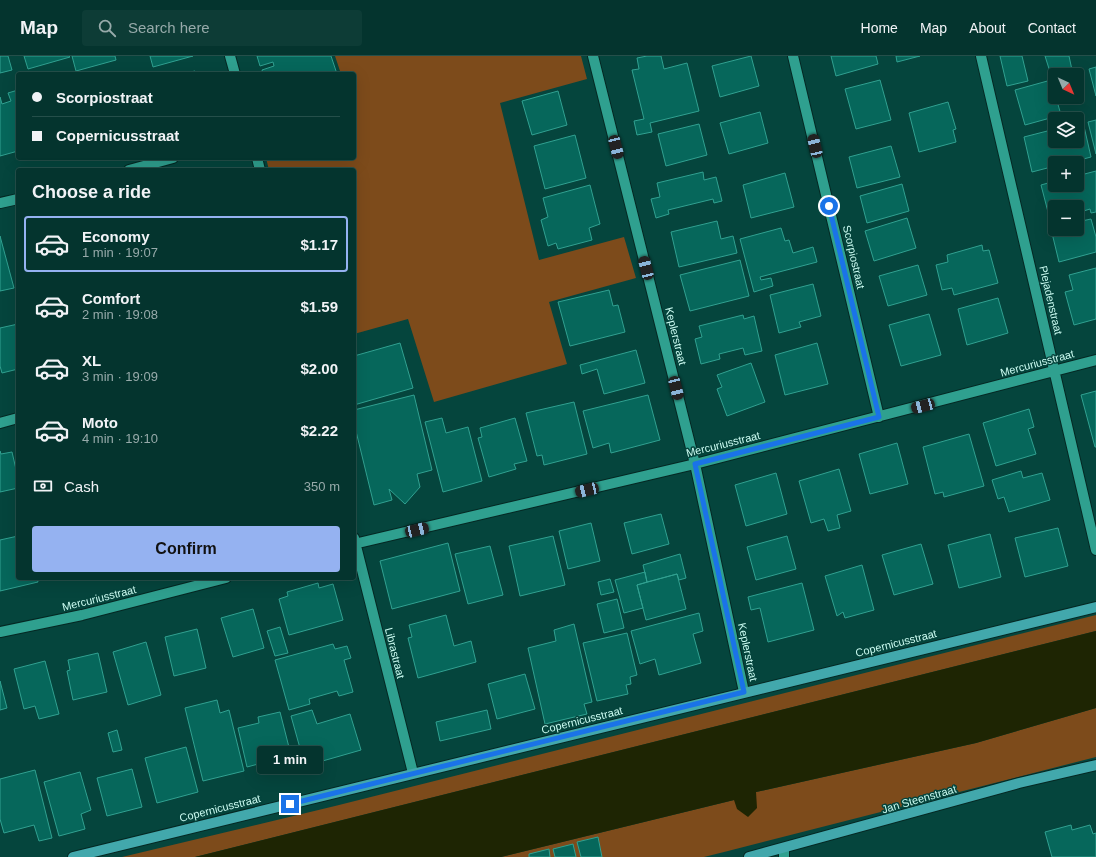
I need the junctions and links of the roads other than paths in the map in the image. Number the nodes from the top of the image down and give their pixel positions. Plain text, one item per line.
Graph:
1 (230, 56) edge
2 (593, 56) edge
3 (793, 56) edge
4 (981, 56) edge
5 (234, 72) edge
6 (166, 160) edge
7 (136, 168) edge
8 (16, 199) edge
9 (0, 203) edge
10 (1096, 360) edge
11 (1055, 371) junction
12 (879, 417) junction
13 (16, 419) edge
14 (0, 423) edge
15 (695, 464) junction
16 (356, 542) edge
17 (356, 546) edge
18 (1096, 550) edge
19 (218, 580) edge
20 (1096, 608) edge
21 (0, 632) edge
22 (744, 692) junction
23 (1096, 766) edge
24 (414, 773) junction
25 (784, 853) edge
26 (73, 857) edge
27 (749, 857) edge

1 - 5 street
2 - 15 street, Keplerstraat
3 - 12 street, Scorpiostraat
4 - 11 street, Plejadenstraat
6 - 7 street
8 - 9 street
10 - 11 street, Mercuriusstraat
11 - 12 street, Mercuriusstraat
11 - 18 street, Plejadenstraat
12 - 15 street, Mercuriusstraat
13 - 14 street
15 - 16 street, Mercuriusstraat
15 - 22 street, Keplerstraat
17 - 24 street, Librastraat
19 - 21 street, Mercuriusstraat
20 - 22 street, Copernicusstraat
22 - 24 street, Copernicusstraat
23 - 25 street, Jan Steenstraat
24 - 26 street, Copernicusstraat
25 - 27 street, Jan Steenstraat

